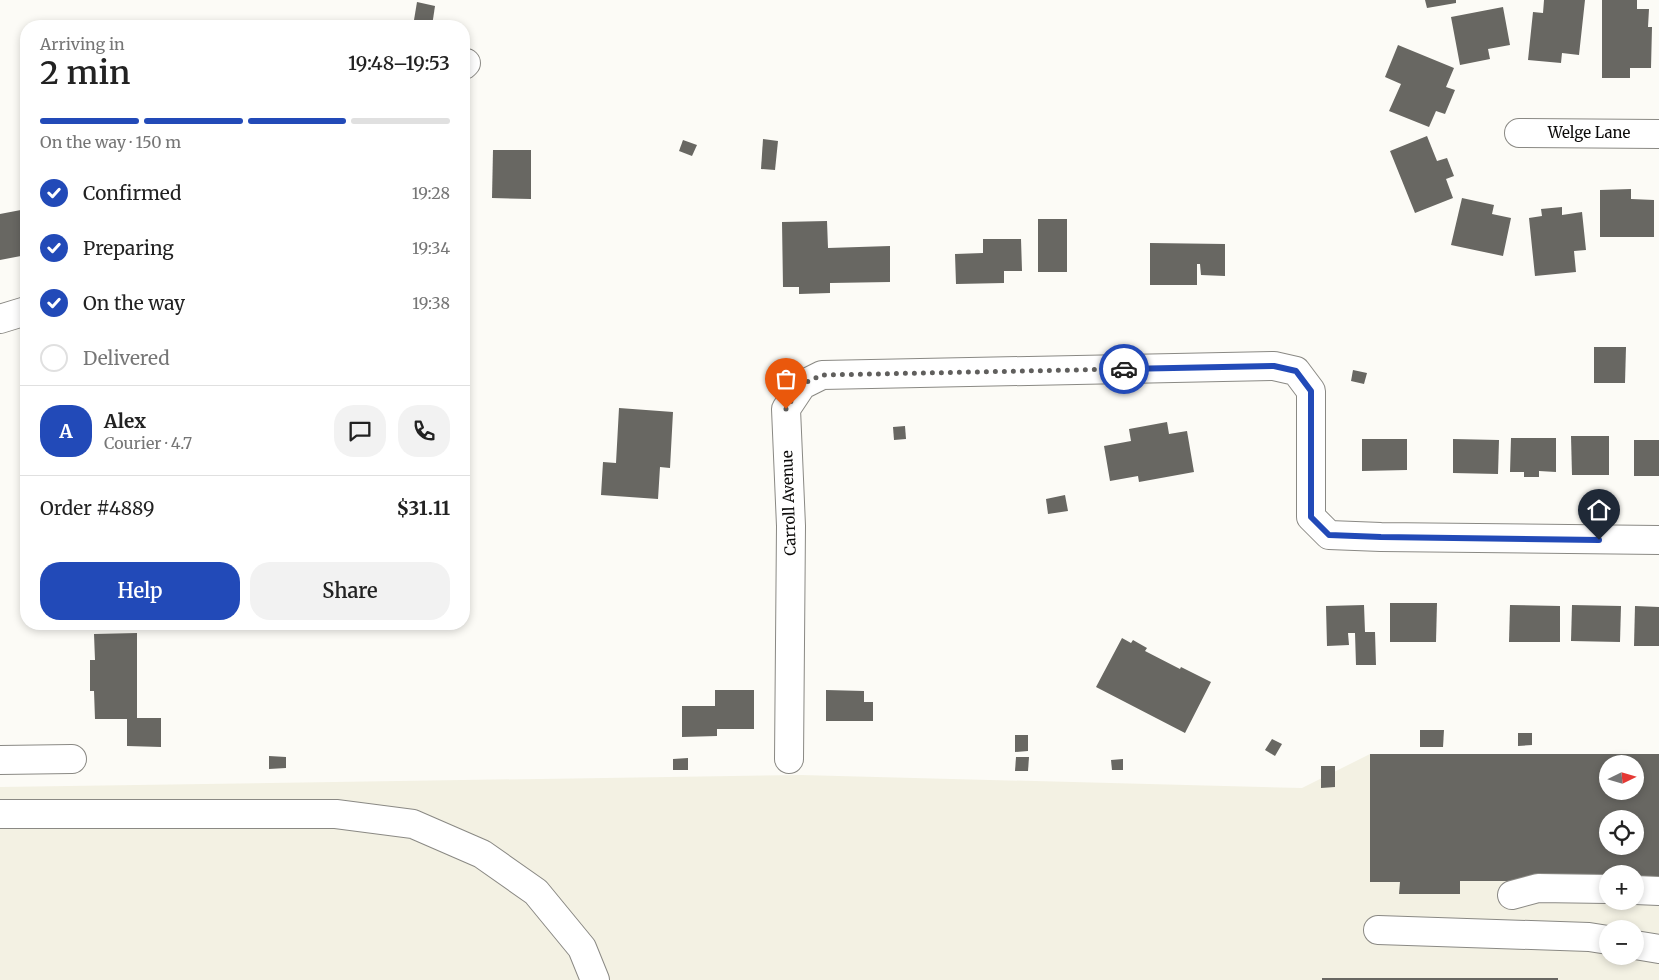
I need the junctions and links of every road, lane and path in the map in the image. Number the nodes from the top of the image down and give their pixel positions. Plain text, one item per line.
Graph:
1 (1519, 133) dead end
2 (1659, 134) edge
3 (20, 313) edge
4 (0, 319) edge
5 (1659, 540) edge
6 (72, 759) dead end
7 (788, 759) dead end
8 (0, 760) edge
9 (0, 814) edge
10 (1599, 889) edge
11 (1644, 890) edge
12 (1659, 891) edge
13 (1512, 895) dead end
14 (1378, 930) dead end
15 (1599, 939) edge
16 (1644, 946) edge
17 (1659, 949) edge
18 (595, 980) edge

1 - 2 street, Welge Lane
3 - 4 street
5 - 7 street, Carroll Avenue
6 - 8 street
9 - 18 street
10 - 13 street
11 - 12 street
14 - 15 street
16 - 17 street

